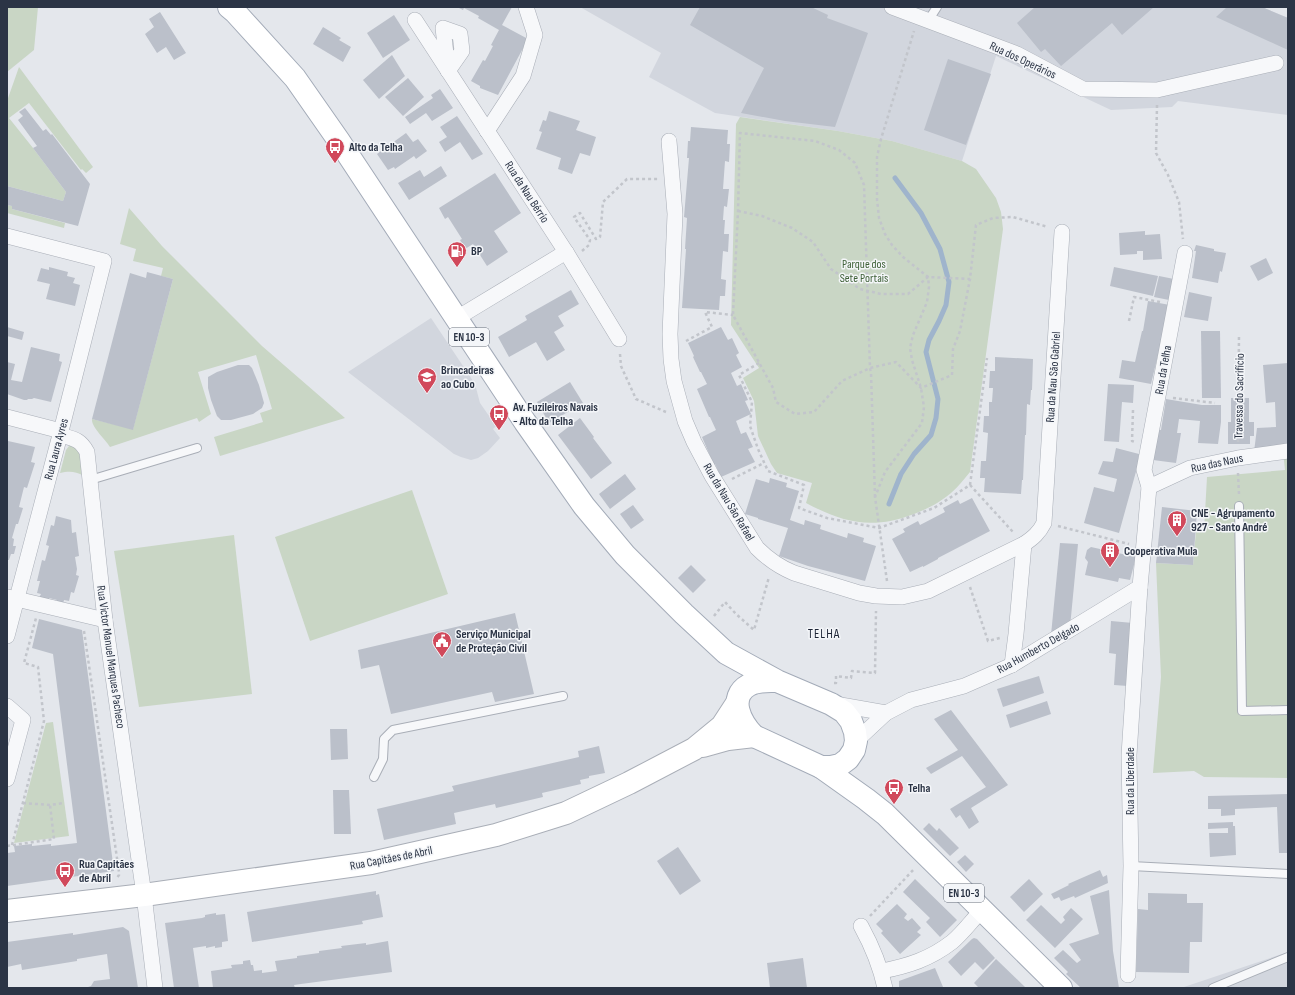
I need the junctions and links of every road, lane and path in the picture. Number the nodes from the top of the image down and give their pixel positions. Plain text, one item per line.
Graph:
1 (229, 7) edge
2 (526, 7) edge
3 (892, 7) edge
4 (937, 7) edge
5 (923, 19) junction
6 (415, 20) dead end
7 (1276, 63) dead end
8 (1157, 90) junction
9 (487, 131) junction
10 (669, 141) dead end
11 (672, 179) junction
12 (738, 210) junction
13 (1062, 232) joint
14 (7, 236) edge
15 (1185, 253) joint
16 (568, 256) junction
17 (928, 277) junction
18 (970, 279) junction
19 (868, 290) junction
20 (1175, 305) junction
21 (733, 315) junction
22 (457, 318) junction
23 (1129, 321) dead end
24 (1240, 335) dead end
25 (619, 339) joint
26 (671, 349) junction
27 (987, 358) dead end
28 (760, 363) junction
29 (870, 368) junction
30 (922, 387) junction
31 (1158, 396) junction
32 (1215, 403) dead end
33 (7, 417) edge
34 (684, 421) junction
35 (60, 433) junction
36 (197, 448) dead end
37 (1288, 451) edge
38 (1238, 458) junction
39 (764, 463) junction
40 (90, 480) junction
41 (970, 485) junction
42 (718, 486) junction
43 (1149, 487) junction
44 (875, 497) junction
45 (1239, 506) joint
46 (1044, 523) junction
47 (879, 528) junction
48 (1024, 544) junction
49 (1144, 547) junction
50 (774, 563) junction
51 (965, 573) junction
52 (1140, 587) junction
53 (882, 597) junction
54 (12, 598) edge
55 (43, 618) dead end
56 (105, 620) junction
57 (710, 621) dead end
58 (84, 629) dead end
59 (1016, 634) junction
60 (7, 636) edge
61 (726, 653) junction
62 (1012, 665) junction
63 (778, 680) junction
64 (828, 682) dead end
65 (563, 696) dead end
66 (739, 698) junction
67 (831, 704) junction
68 (7, 706) edge
69 (1288, 710) edge
70 (886, 713) junction
71 (754, 736) junction
72 (855, 746) junction
73 (694, 749) junction
74 (821, 767) junction
75 (374, 777) dead end
76 (7, 779) edge
77 (866, 799) junction
78 (23, 802) junction
79 (64, 803) dead end
80 (50, 805) junction
81 (12, 845) junction
82 (7, 846) edge
83 (926, 856) junction
84 (1131, 866) junction
85 (1288, 874) edge
86 (113, 880) dead end
87 (144, 895) junction
88 (982, 910) junction
89 (7, 911) edge
90 (861, 926) joint
91 (1288, 957) edge
92 (882, 971) junction
93 (1128, 975) dead end
94 (155, 988) edge
95 (885, 988) edge
96 (1061, 988) edge
97 (1213, 988) edge

1 - 22 main road, EN 10-3
2 - 9 street
3 - 5 street, Rua dos Operários
4 - 5 lane
5 - 8 street, Rua dos Operários
5 - 17 path
6 - 9 street, Rua da Nau Bérrio
7 - 8 street, Rua dos Operários
8 - 15 path
9 - 16 street, Rua da Nau Bérrio
10 - 11 street, Rua da Nau São Rafael
11 - 16 path
11 - 26 street, Rua da Nau São Rafael
12 - 19 path
12 - 19 path
12 - 21 path
13 - 18 path
13 - 46 street, Rua da Nau São Gabriel
14 - 35 street, Rua Laura Ayres
15 - 20 street, Rua da Telha
16 - 22 street
16 - 25 street, Rua da Nau Bérrio
17 - 18 path
17 - 19 path
17 - 30 path
18 - 30 path
19 - 29 path
20 - 23 path
20 - 31 street, Rua da Telha
21 - 26 path
21 - 28 path
22 - 61 main road, EN 10-3
24 - 38 path, Travessa do Sacrifício
25 - 34 path
26 - 34 street, Rua da Nau São Rafael
27 - 41 path
28 - 29 path
28 - 39 path
29 - 30 path
29 - 44 path
30 - 44 path
31 - 32 path
31 - 43 street, Rua da Telha
33 - 35 street
34 - 42 street, Rua da Nau São Rafael
35 - 40 street, Rua Victor Manuel Marques Pacheco
35 - 54 street, Rua Laura Ayres
36 - 40 lane
37 - 38 street, Rua das Naus
38 - 43 street, Rua das Naus
38 - 45 path, Travessa do Sacrifício
39 - 42 path
39 - 47 path
40 - 56 street, Rua Victor Manuel Marques Pacheco
41 - 47 path
41 - 48 path
42 - 50 street, Rua da Nau São Rafael
43 - 49 street, Rua da Telha
44 - 47 path
45 - 69 lane
46 - 48 street, Rua da Nau São Rafael
46 - 49 path
47 - 53 path
48 - 51 street, Rua da Nau São Rafael
48 - 59 street
49 - 52 street, Rua da Liberdade
50 - 53 street, Rua da Nau São Rafael
50 - 57 path
51 - 53 street, Rua da Nau São Rafael
51 - 59 path
52 - 62 street, Rua Humberto Delgado
52 - 84 street, Rua da Liberdade
53 - 64 path
54 - 56 street
54 - 60 street, Rua Laura Ayres
55 - 78 path
56 - 87 street, Rua Victor Manuel Marques Pacheco
58 - 86 path
59 - 62 street
61 - 63 main road, EN 10-3
61 - 66 main road, EN 10-3
62 - 70 street, Rua Humberto Delgado
63 - 66 main road, EN 10-3
63 - 67 main road, EN 10-3
65 - 75 lane
66 - 71 main road, EN 10-3
66 - 73 main road, Rua Capitães de Abril
67 - 70 street
67 - 72 main road, EN 10-3
68 - 76 street
70 - 72 street, Rua Humberto Delgado
71 - 73 main road
71 - 74 main road, EN 10-3
72 - 74 main road
72 - 77 main road, EN 10-3
73 - 87 main road, Rua Capitães de Abril
74 - 77 main road, EN 10-3
77 - 83 main road, EN 10-3
78 - 80 path
78 - 81 path
79 - 80 path
80 - 81 path
81 - 82 path
83 - 88 main road, EN 10-3
83 - 90 path
84 - 85 lane
84 - 93 street, Rua da Liberdade
87 - 89 main road, Rua Capitães de Abril
87 - 94 street, Rua Victor Manuel Marques Pacheco
88 - 92 street
88 - 96 main road, EN 10-3
90 - 92 street
91 - 97 lane
92 - 95 street

